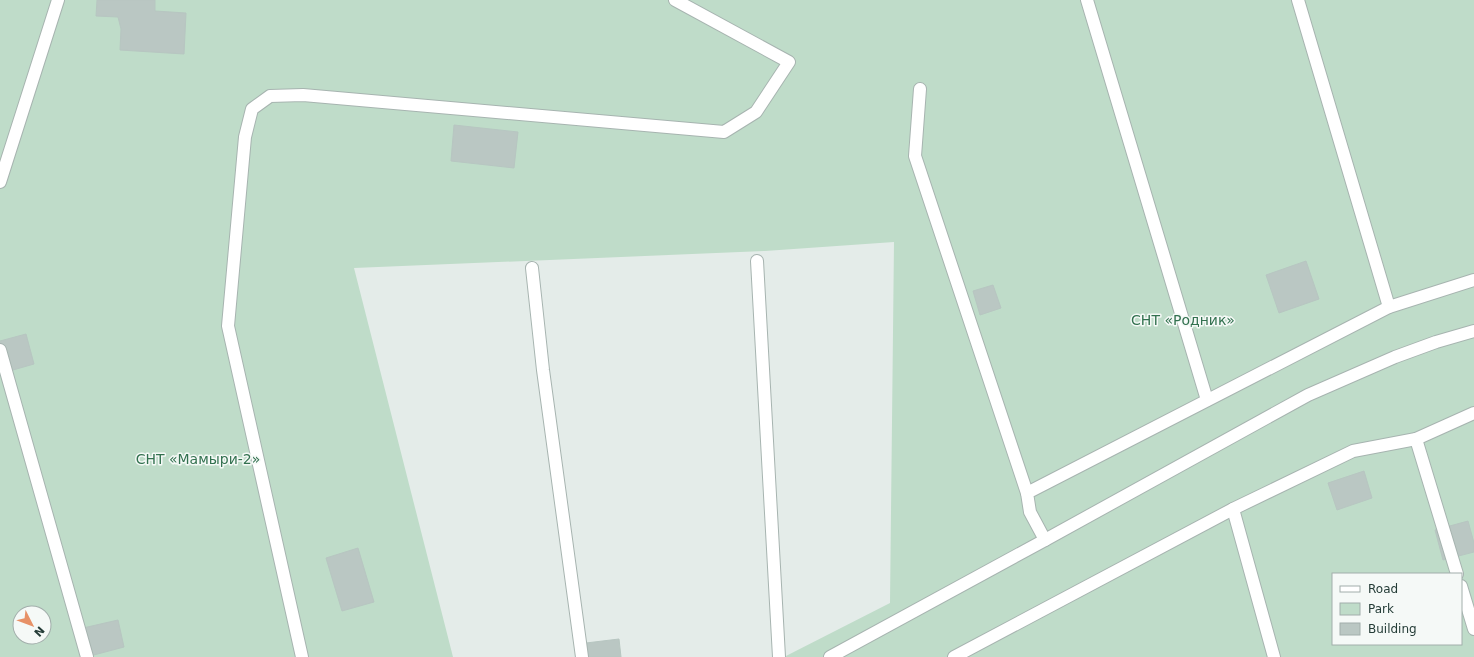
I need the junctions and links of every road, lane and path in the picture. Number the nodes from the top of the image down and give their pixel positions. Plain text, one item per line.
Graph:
1 (58, 0) edge
2 (675, 0) edge
3 (1087, 0) edge
4 (1298, 0) edge
5 (920, 89) dead end
6 (0, 182) edge
7 (757, 262) dead end
8 (532, 268) dead end
9 (1474, 280) edge
10 (1389, 307) junction
11 (1474, 331) edge
12 (0, 350) edge
13 (1207, 400) junction
14 (1474, 413) edge
15 (1416, 439) junction
16 (1027, 493) junction
17 (1233, 509) junction
18 (1045, 540) junction
19 (1457, 573) edge
20 (1462, 589) edge
21 (1474, 629) edge
22 (846, 654) edge
23 (87, 657) edge
24 (302, 657) edge
25 (582, 657) edge
26 (779, 657) edge
27 (830, 657) edge
28 (954, 657) edge
29 (1274, 657) edge

1 - 6 street
2 - 24 street
3 - 13 street
4 - 10 street
5 - 16 street
7 - 26 street
8 - 25 street
9 - 10 street
10 - 13 street
11 - 18 street
12 - 23 street
13 - 16 street
14 - 15 street
15 - 17 street
15 - 19 street
16 - 18 street
17 - 28 street
17 - 29 street
18 - 22 street
20 - 21 street
22 - 27 street

